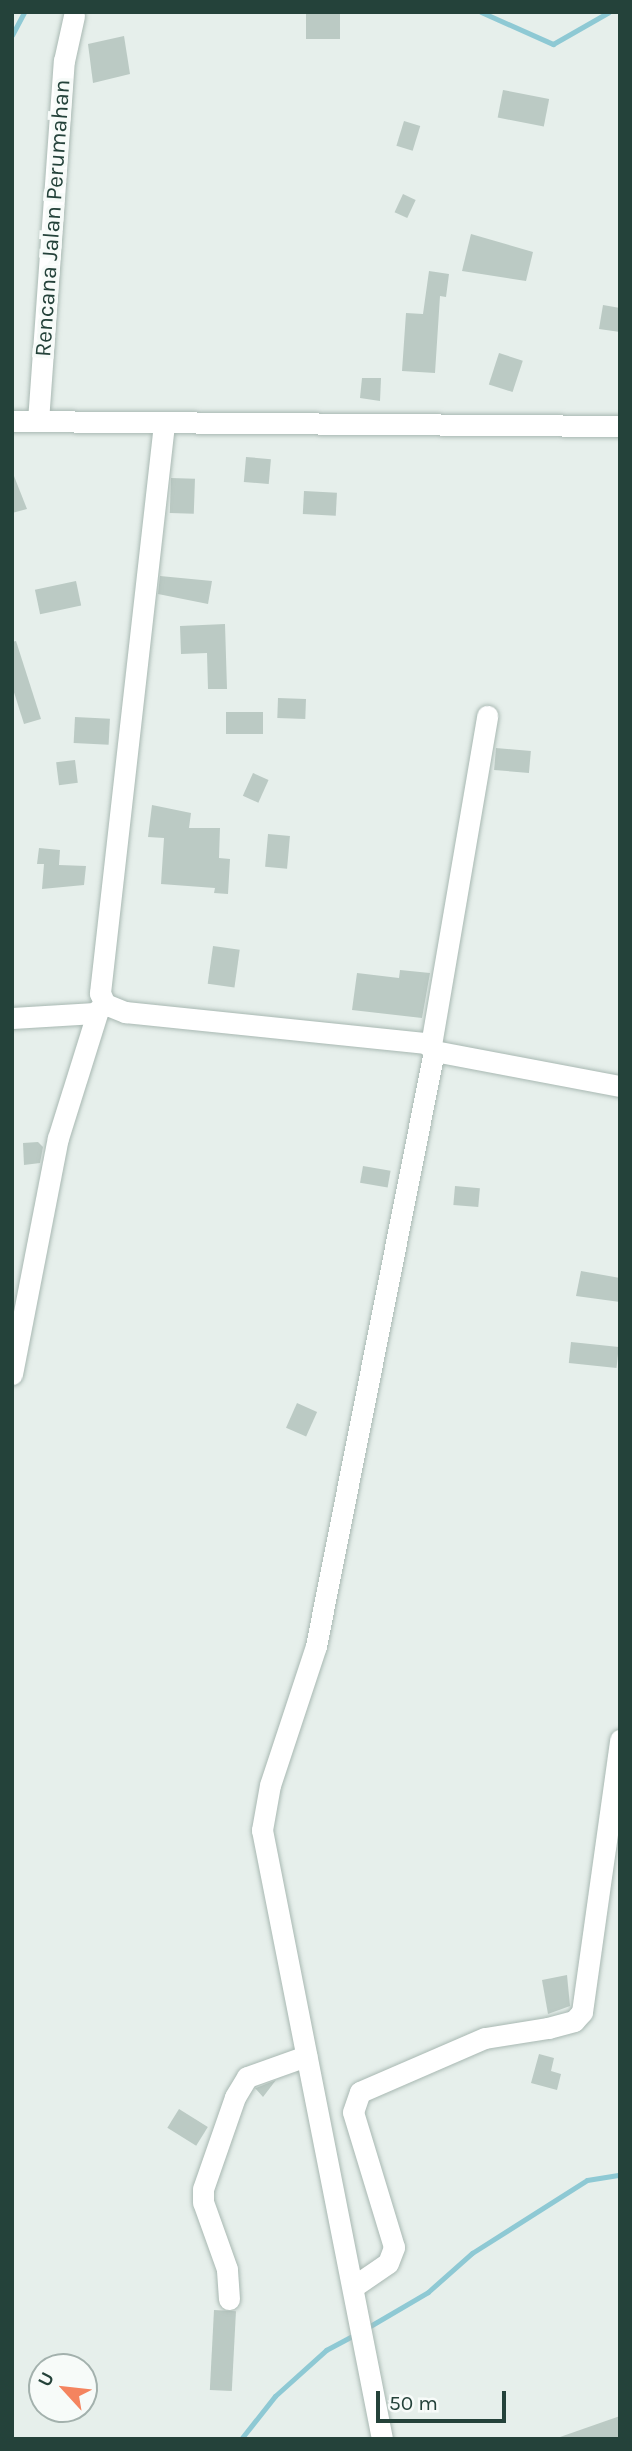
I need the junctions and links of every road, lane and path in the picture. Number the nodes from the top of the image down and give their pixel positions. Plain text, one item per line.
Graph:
1 (75, 16) dead end
2 (12, 421) edge
3 (38, 421) junction
4 (164, 424) junction
5 (620, 426) edge
6 (487, 716) dead end
7 (102, 1007) junction
8 (12, 1018) edge
9 (433, 1048) junction
10 (620, 1086) edge
11 (12, 1374) edge
12 (620, 1741) edge
13 (306, 2056) junction
14 (354, 2295) junction
15 (229, 2299) dead end
16 (382, 2439) edge

1 - 3 street, Rencana Jalan Perumahan
2 - 3 street
3 - 4 street
4 - 5 street
4 - 7 street
6 - 9 street
7 - 8 street
7 - 9 street
7 - 11 street
9 - 10 street
9 - 13 street
12 - 14 street
13 - 14 street
13 - 15 street
14 - 16 street

